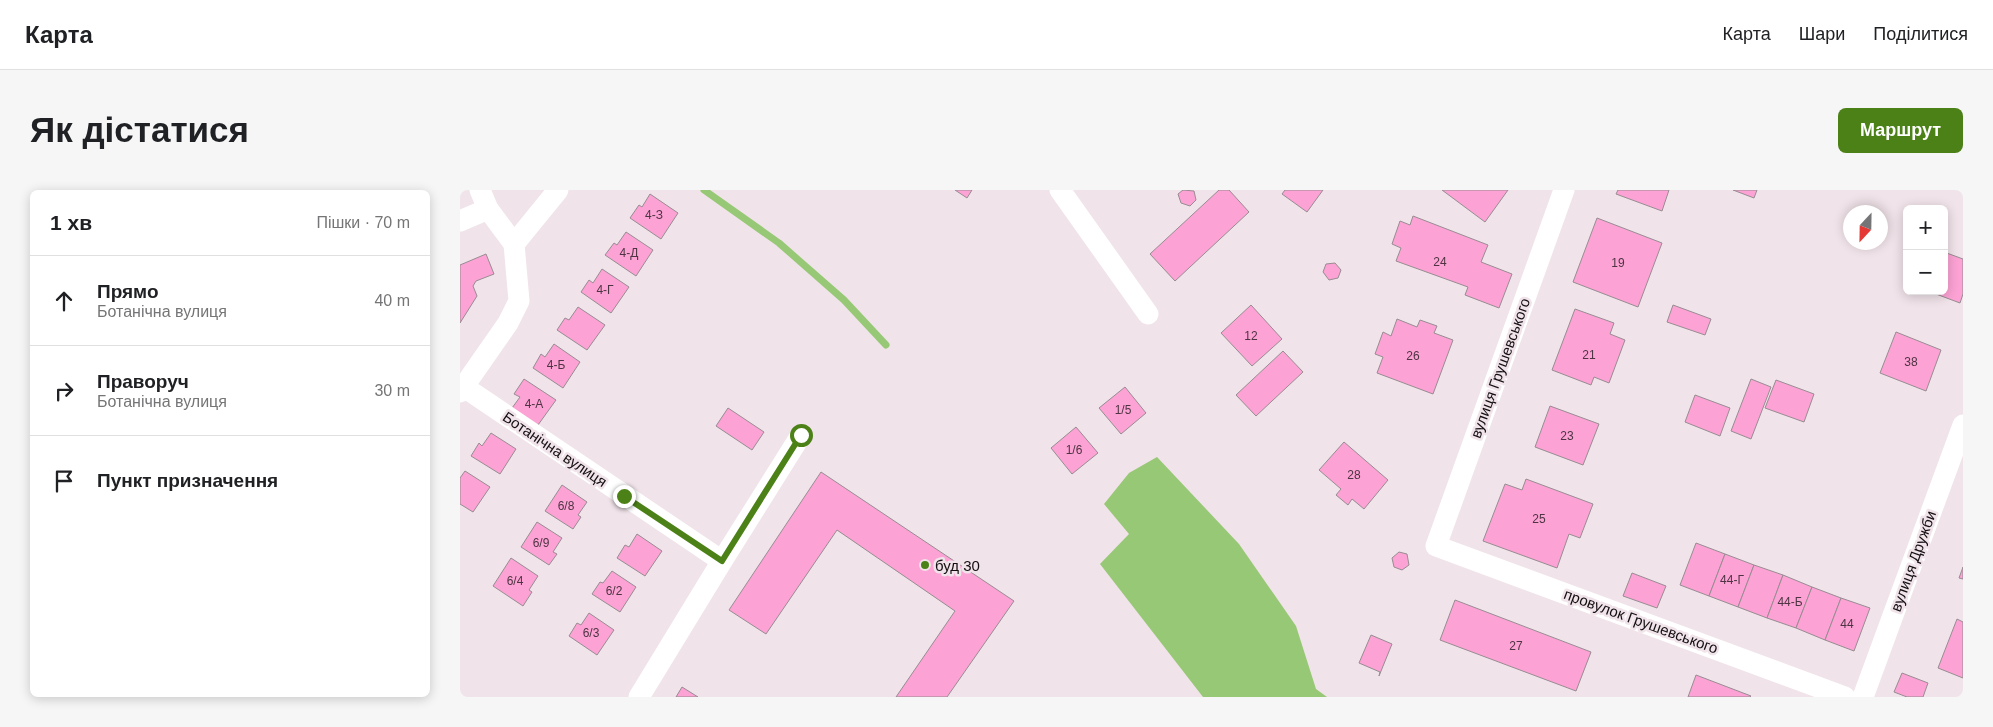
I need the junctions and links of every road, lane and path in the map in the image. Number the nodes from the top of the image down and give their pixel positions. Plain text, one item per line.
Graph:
1 (558, 190) edge
2 (1060, 190) edge
3 (1564, 190) edge
4 (484, 199) edge
5 (460, 222) edge
6 (514, 244) junction
7 (1148, 314) dead end
8 (462, 390) edge
9 (1963, 425) edge
10 (801, 435) dead end
11 (1436, 546) joint
12 (722, 561) junction
13 (639, 697) edge
14 (1845, 697) edge
15 (1864, 697) edge

1 - 6 street
2 - 7 street
3 - 11 street, вулиця Грушевського
4 - 5 street
4 - 6 street
6 - 8 street, Ботанічна вулиця
8 - 12 street, Ботанічна вулиця
9 - 15 street, вулиця Дружби
10 - 12 street
11 - 14 street, провулок Грушевського
12 - 13 street

